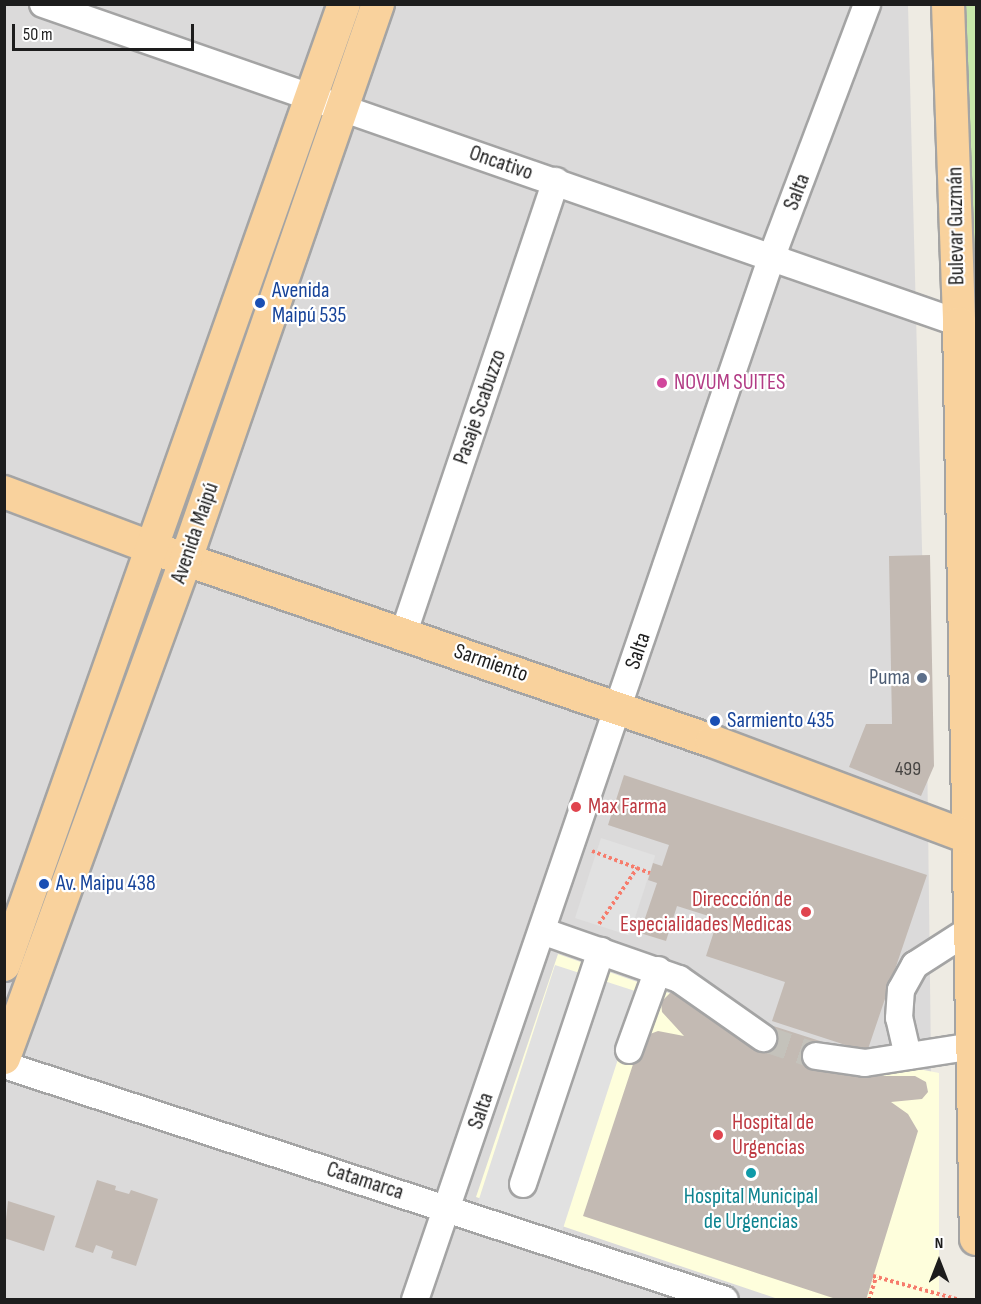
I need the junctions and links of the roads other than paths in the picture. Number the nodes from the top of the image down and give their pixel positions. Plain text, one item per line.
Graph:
1 (43, 4) edge
2 (344, 4) edge
3 (378, 4) edge
4 (867, 4) edge
5 (948, 4) edge
6 (309, 99) junction
7 (339, 109) junction
8 (556, 181) junction
9 (772, 256) junction
10 (959, 323) junction
11 (4, 492) edge
12 (152, 548) junction
13 (186, 559) junction
14 (404, 632) junction
15 (618, 708) junction
16 (973, 838) edge
17 (972, 904) edge
18 (542, 931) junction
19 (592, 948) junction
20 (4, 965) edge
21 (658, 970) junction
22 (763, 1038) tunnel mouth
23 (973, 1046) junction
24 (629, 1050) dead end
25 (816, 1056) tunnel mouth
26 (908, 1056) junction
27 (4, 1058) edge
28 (4, 1065) edge
29 (523, 1184) dead end
30 (448, 1207) junction
31 (976, 1239) edge
32 (415, 1299) edge
33 (725, 1299) edge

1 - 6 street, Oncativo
2 - 6 main road, Avenida Maipú
3 - 7 main road, Avenida Maipú
4 - 9 street, Salta
5 - 10 main road, Bulevar Guzmán
6 - 7 street, Oncativo
6 - 12 main road, Avenida Maipú
7 - 8 street, Oncativo
7 - 13 main road, Avenida Maipú
8 - 9 street, Oncativo
8 - 14 street, Pasaje Scabuzzo
9 - 10 street, Oncativo
9 - 15 street, Salta
10 - 16 main road, Bulevar Guzmán
11 - 12 main road, Sarmiento
12 - 13 main road, Sarmiento
12 - 20 main road, Avenida Maipú
13 - 14 main road, Sarmiento
13 - 27 main road, Avenida Maipú
14 - 15 main road, Sarmiento
15 - 16 main road, Sarmiento
15 - 18 street, Salta
16 - 17 main road, Bulevar Guzmán
17 - 23 main road, Bulevar Guzmán
17 - 26 street
18 - 19 street
18 - 30 street, Salta
19 - 21 street
19 - 29 street
21 - 22 street
21 - 24 street
23 - 26 street
23 - 31 main road, Bulevar Guzmán
25 - 26 street
28 - 30 street, Catamarca
30 - 32 street, Salta
30 - 33 street, Catamarca

